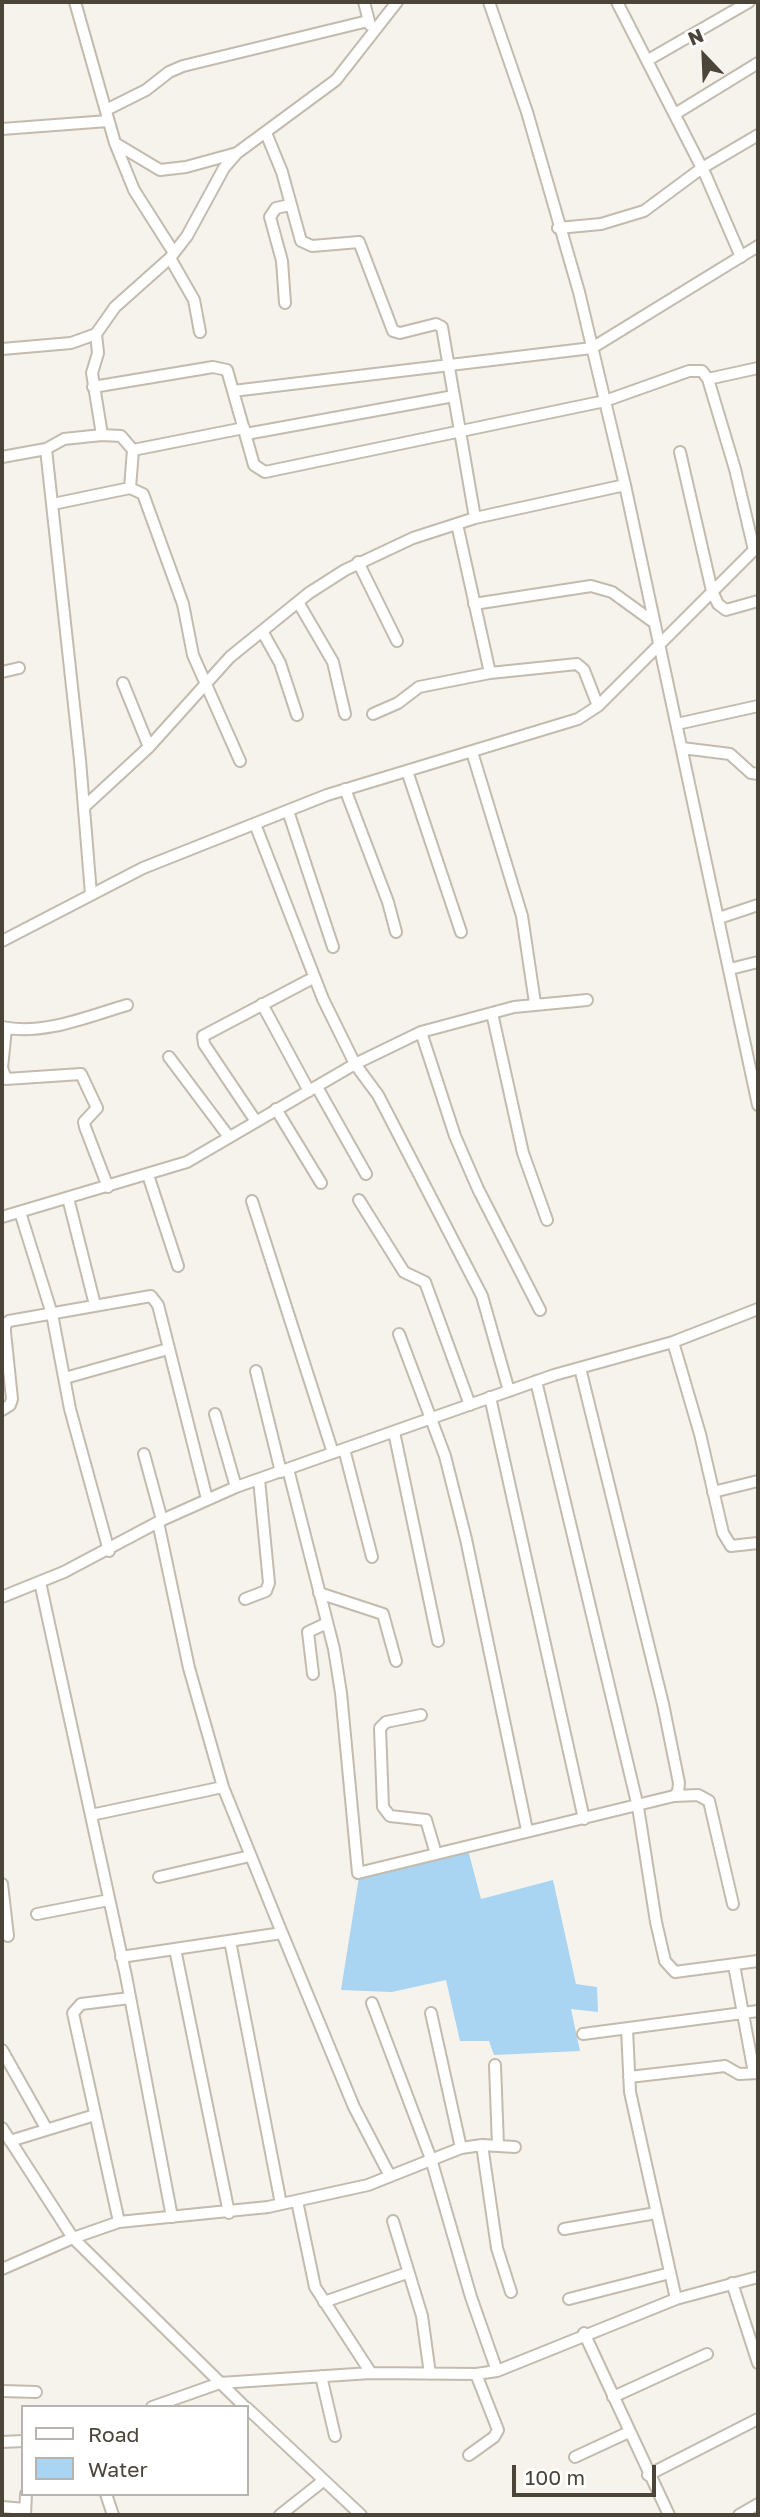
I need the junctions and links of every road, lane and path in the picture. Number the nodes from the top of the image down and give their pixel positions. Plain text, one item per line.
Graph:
1 (75, 2) edge
2 (364, 2) edge
3 (397, 2) edge
4 (489, 2) edge
5 (617, 2) edge
6 (749, 2) edge
7 (368, 21) junction
8 (375, 33) junction
9 (648, 60) junction
10 (758, 63) edge
11 (675, 114) junction
12 (107, 115) junction
13 (2, 130) edge
14 (265, 133) junction
15 (758, 135) edge
16 (115, 143) junction
17 (237, 153) junction
18 (702, 168) junction
19 (290, 205) junction
20 (558, 228) junction
21 (758, 246) edge
22 (172, 256) junction
23 (741, 257) junction
24 (285, 303) dead end
25 (200, 332) dead end
26 (96, 334) junction
27 (592, 348) junction
28 (2, 349) edge
29 (449, 365) junction
30 (758, 369) edge
31 (708, 379) junction
32 (93, 387) junction
33 (233, 391) junction
34 (454, 396) junction
35 (605, 401) junction
36 (245, 431) junction
37 (461, 431) junction
38 (102, 435) junction
39 (46, 449) junction
40 (133, 450) junction
41 (680, 452) dead end
42 (2, 457) edge
43 (625, 485) junction
44 (130, 488) junction
45 (54, 504) junction
46 (475, 518) junction
47 (457, 524) junction
48 (756, 547) edge
49 (358, 562) junction
50 (712, 591) junction
51 (758, 601) edge
52 (298, 602) junction
53 (474, 604) junction
54 (652, 621) junction
55 (262, 631) junction
56 (397, 641) dead end
57 (658, 646) junction
58 (19, 668) dead end
59 (2, 672) edge
60 (490, 673) junction
61 (123, 683) dead end
62 (206, 683) junction
63 (598, 706) junction
64 (758, 706) edge
65 (345, 714) dead end
66 (373, 714) dead end
67 (297, 715) dead end
68 (677, 724) junction
69 (149, 747) junction
70 (682, 747) junction
71 (472, 751) junction
72 (240, 761) dead end
73 (407, 771) junction
74 (758, 774) edge
75 (345, 789) junction
76 (84, 807) junction
77 (288, 811) junction
78 (255, 824) junction
79 (91, 894) junction
80 (758, 905) edge
81 (719, 918) junction
82 (396, 932) dead end
83 (461, 932) dead end
84 (2, 941) edge
85 (334, 947) dead end
86 (758, 962) edge
87 (730, 970) junction
88 (313, 978) junction
89 (587, 1000) dead end
90 (535, 1003) junction
91 (127, 1004) dead end
92 (262, 1004) junction
93 (492, 1013) junction
94 (4, 1028) edge
95 (421, 1032) junction
96 (169, 1057) dead end
97 (355, 1064) junction
98 (313, 1089) junction
99 (758, 1105) edge
100 (276, 1109) junction
101 (255, 1120) junction
102 (229, 1137) junction
103 (366, 1174) dead end
104 (148, 1175) junction
105 (321, 1182) dead end
106 (108, 1187) junction
107 (68, 1198) junction
108 (359, 1200) dead end
109 (252, 1201) dead end
110 (20, 1212) junction
111 (2, 1217) edge
112 (547, 1220) dead end
113 (178, 1266) dead end
114 (95, 1305) junction
115 (758, 1309) edge
116 (540, 1310) dead end
117 (52, 1314) junction
118 (399, 1334) dead end
119 (673, 1342) junction
120 (168, 1349) junction
121 (580, 1368) junction
122 (256, 1371) dead end
123 (65, 1378) junction
124 (536, 1381) junction
125 (509, 1391) junction
126 (491, 1397) junction
127 (470, 1405) junction
128 (2, 1410) edge
129 (215, 1414) dead end
130 (430, 1419) junction
131 (394, 1432) junction
132 (339, 1451) junction
133 (144, 1454) dead end
134 (284, 1471) junction
135 (259, 1479) junction
136 (758, 1481) edge
137 (236, 1487) junction
138 (713, 1492) junction
139 (207, 1499) junction
140 (160, 1521) junction
141 (758, 1543) edge
142 (109, 1550) junction
143 (372, 1557) dead end
144 (40, 1582) junction
145 (320, 1593) junction
146 (2, 1598) edge
147 (245, 1599) dead end
148 (327, 1623) junction
149 (438, 1641) dead end
150 (396, 1661) dead end
151 (313, 1674) dead end
152 (421, 1715) dead end
153 (223, 1787) junction
154 (674, 1796) junction
155 (638, 1807) junction
156 (90, 1815) junction
157 (584, 1819) junction
158 (527, 1830) junction
159 (436, 1854) junction
160 (250, 1856) junction
161 (159, 1877) dead end
162 (2, 1884) edge
163 (109, 1900) junction
164 (733, 1904) dead end
165 (37, 1914) dead end
166 (282, 1933) junction
167 (8, 1936) dead end
168 (230, 1941) junction
169 (175, 1949) junction
170 (121, 1957) junction
171 (758, 1961) edge
172 (734, 1965) junction
173 (130, 1998) junction
174 (372, 2003) dead end
175 (758, 2011) edge
176 (431, 2013) dead end
177 (743, 2014) junction
178 (627, 2029) junction
179 (583, 2034) dead end
180 (2, 2050) edge
181 (495, 2065) dead end
182 (756, 2073) edge
183 (629, 2077) junction
184 (95, 2115) junction
185 (2, 2128) edge
186 (46, 2128) junction
187 (10, 2141) junction
188 (482, 2145) junction
189 (498, 2146) junction
190 (515, 2147) dead end
191 (461, 2148) junction
192 (431, 2159) junction
193 (390, 2176) junction
194 (297, 2201) junction
195 (281, 2204) junction
196 (229, 2213) junction
197 (656, 2213) junction
198 (172, 2217) junction
199 (393, 2221) dead end
200 (119, 2222) junction
201 (564, 2229) dead end
202 (73, 2238) junction
203 (2, 2269) edge
204 (407, 2273) junction
205 (670, 2273) junction
206 (758, 2277) edge
207 (732, 2283) junction
208 (511, 2292) dead end
209 (569, 2298) dead end
210 (676, 2299) junction
211 (324, 2302) junction
212 (584, 2333) junction
213 (707, 2354) dead end
214 (758, 2363) edge
215 (497, 2371) junction
216 (371, 2373) junction
217 (430, 2374) junction
218 (476, 2374) junction
219 (321, 2376) junction
220 (220, 2383) junction
221 (2, 2391) edge
222 (36, 2392) dead end
223 (613, 2398) junction
224 (158, 2405) edge
225 (244, 2405) edge
226 (248, 2409) edge
227 (758, 2419) edge
228 (629, 2432) junction
229 (335, 2436) dead end
230 (21, 2441) edge
231 (2, 2442) edge
232 (469, 2455) dead end
233 (575, 2457) dead end
234 (648, 2475) junction
235 (323, 2481) junction
236 (107, 2496) edge
237 (758, 2504) edge
238 (2, 2507) edge
239 (25, 2512) edge
240 (113, 2515) edge
241 (280, 2515) edge
242 (361, 2515) edge
243 (669, 2515) edge
244 (739, 2515) edge

1 - 12 street
2 - 7 street
3 - 8 street
4 - 20 street
5 - 9 street
6 - 9 street
7 - 8 street
7 - 12 street
8 - 14 street
9 - 11 street
10 - 11 street
11 - 18 street
12 - 13 street
12 - 16 street
14 - 17 street
14 - 19 street
15 - 18 street
16 - 17 street
16 - 22 street
17 - 22 street
18 - 20 street
18 - 23 street
19 - 24 street
19 - 29 street
20 - 27 street
21 - 23 street
22 - 25 street
22 - 26 street
23 - 27 street
26 - 28 street
26 - 32 street
27 - 29 street
27 - 35 street
29 - 33 street
29 - 34 street
30 - 31 street
31 - 35 street
31 - 48 street
32 - 33 street
32 - 38 street
33 - 36 street
34 - 36 street
34 - 37 street
35 - 37 street
35 - 43 street
36 - 37 street
36 - 40 street
37 - 46 street
38 - 39 street
38 - 40 street
39 - 42 street
39 - 45 street
40 - 44 street
41 - 50 street
43 - 46 street
43 - 54 street
44 - 45 street
44 - 62 street
45 - 76 street
46 - 47 street
47 - 49 street
47 - 53 street
48 - 50 street
49 - 52 street
49 - 56 street
50 - 51 street
50 - 57 street
52 - 55 street
52 - 65 street
53 - 54 street
53 - 60 street
54 - 57 street
55 - 62 street
55 - 67 street
57 - 63 street
57 - 68 street
58 - 59 street
60 - 63 street
60 - 66 street
61 - 69 street
62 - 69 street
62 - 72 street
63 - 71 street
64 - 68 street
68 - 70 street
69 - 76 street
70 - 74 street
70 - 81 street
71 - 73 street
71 - 90 street
73 - 75 street
73 - 83 street
75 - 77 street
75 - 82 street
76 - 79 street
77 - 78 street
77 - 85 street
78 - 79 street
78 - 88 street
79 - 84 street
80 - 81 street
81 - 87 street
86 - 87 street
87 - 99 street
88 - 92 street
88 - 97 street
89 - 90 street
90 - 93 street
91 - 94 street
92 - 98 street
92 - 101 street
93 - 95 street
93 - 112 street
94 - 106 street
95 - 97 street
95 - 116 street
96 - 102 street
97 - 98 street
97 - 125 street
98 - 100 street
98 - 103 street
100 - 101 street
100 - 105 street
101 - 102 street
102 - 104 street
104 - 106 street
104 - 113 street
106 - 107 street
107 - 110 street
107 - 114 street
108 - 127 street
109 - 132 street
110 - 111 street
110 - 117 street
114 - 117 street
114 - 120 street
115 - 119 street
117 - 123 street
117 - 128 street
118 - 130 street
119 - 121 street
119 - 138 street
120 - 123 street
120 - 139 street
121 - 124 street
121 - 154 street
122 - 134 street
123 - 142 street
124 - 125 street
124 - 155 street
125 - 126 street
126 - 127 street
126 - 157 street
127 - 130 street
129 - 137 street
130 - 131 street
130 - 158 street
131 - 132 street
131 - 149 street
132 - 134 street
132 - 143 street
133 - 140 street
134 - 135 street
134 - 145 street
135 - 137 street
135 - 147 street
136 - 138 street
137 - 139 street
138 - 141 street
139 - 140 street
140 - 142 street
140 - 153 street
142 - 144 street
144 - 146 street
144 - 156 street
145 - 148 street
145 - 150 street
148 - 151 street
148 - 159 street
152 - 159 street
153 - 156 street
153 - 160 street
154 - 155 street
154 - 164 street
155 - 157 street
155 - 172 street
156 - 163 street
157 - 158 street
158 - 159 street
160 - 161 street
160 - 166 street
162 - 167 street
163 - 165 street
163 - 170 street
166 - 168 street
166 - 193 street
168 - 169 street
168 - 195 street
169 - 170 street
169 - 196 street
170 - 173 street
171 - 172 street
172 - 177 street
173 - 184 street
173 - 198 street
174 - 192 street
175 - 177 street
176 - 191 street
177 - 178 street
177 - 182 street
178 - 179 street
178 - 183 street
180 - 186 street
181 - 189 street
182 - 183 street
183 - 197 street
184 - 186 street
184 - 200 street
185 - 187 street
186 - 187 street
187 - 202 street
188 - 189 street
188 - 191 street
188 - 208 street
189 - 190 street
191 - 192 street
192 - 193 street
192 - 215 street
193 - 194 street
194 - 195 street
194 - 211 street
195 - 196 street
196 - 198 street
197 - 201 street
197 - 205 street
198 - 200 street
199 - 204 street
200 - 202 street
202 - 203 street
202 - 220 street
204 - 211 street
204 - 217 street
205 - 209 street
205 - 210 street
206 - 207 street
207 - 210 street
207 - 214 street
210 - 212 street
211 - 216 street
212 - 215 street
212 - 223 street
213 - 223 street
215 - 218 street
216 - 217 street
216 - 219 street
217 - 218 street
218 - 232 street
219 - 220 street
219 - 229 street
220 - 224 street
220 - 225 street
221 - 222 street
223 - 228 street
226 - 235 street
227 - 234 street
228 - 233 street
228 - 234 street
230 - 231 street
234 - 243 street
235 - 241 street
235 - 242 street
236 - 240 street
237 - 244 street
238 - 239 street

